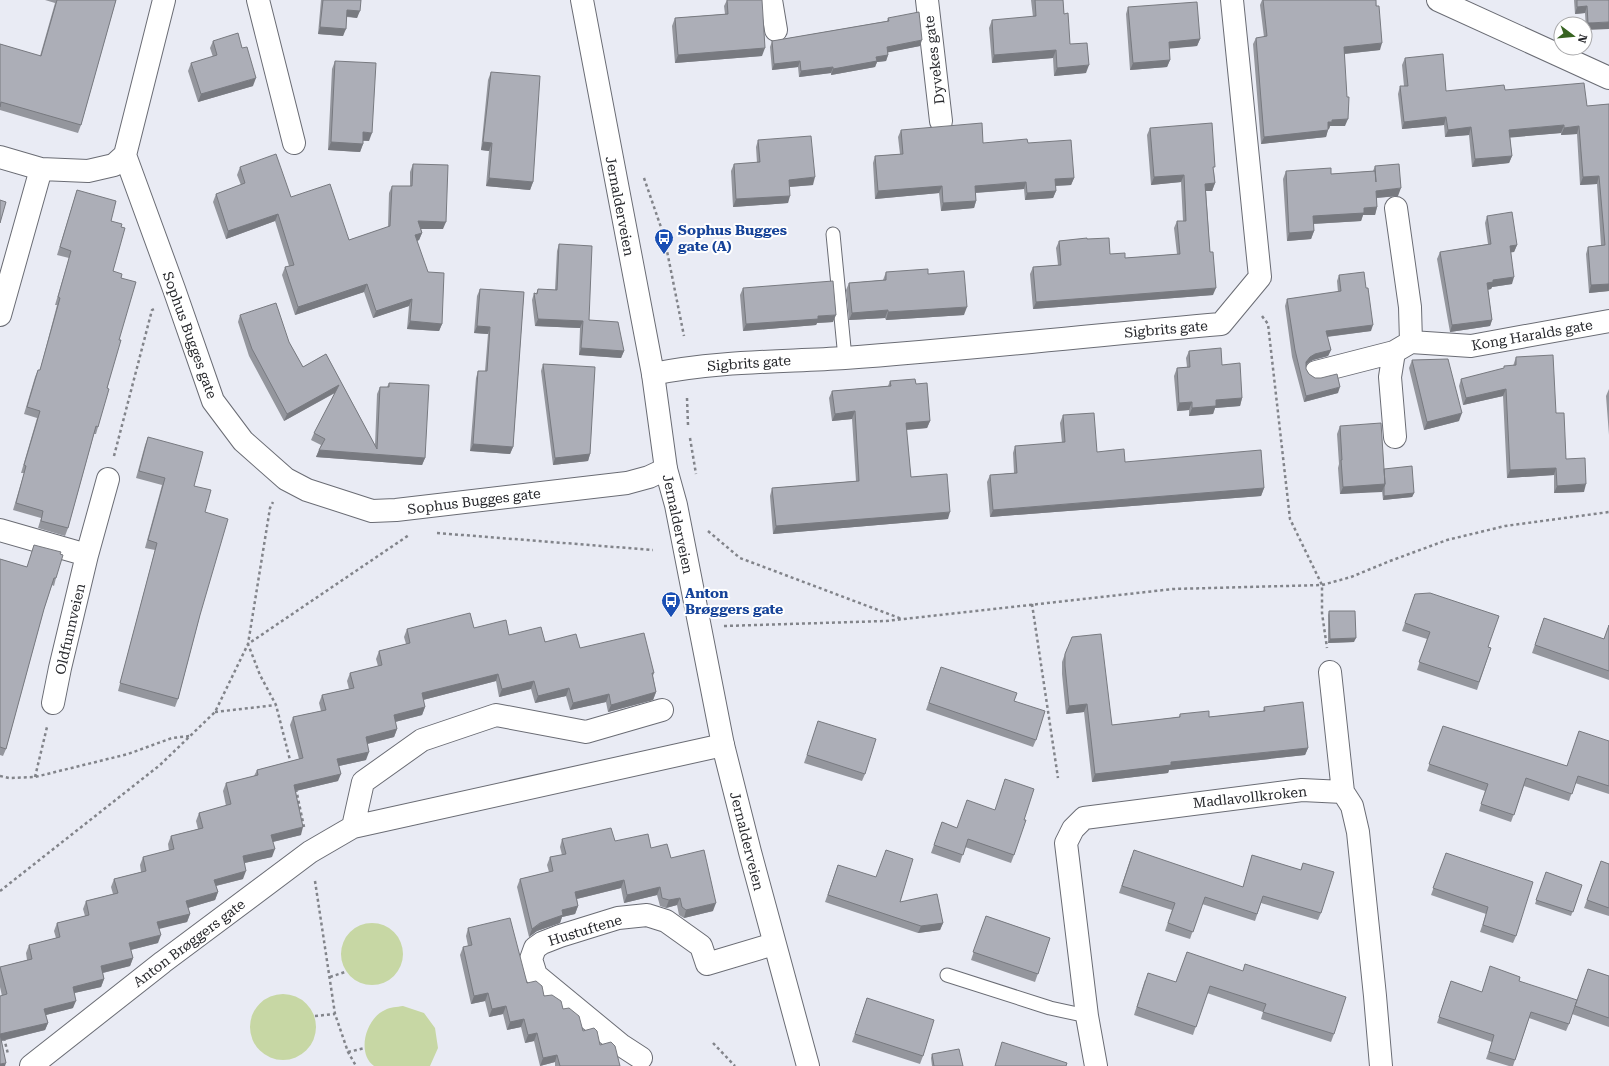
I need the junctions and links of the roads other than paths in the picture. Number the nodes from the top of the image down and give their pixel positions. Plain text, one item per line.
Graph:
1 (164, 0) edge
2 (258, 0) edge
3 (582, 0) edge
4 (771, 0) edge
5 (928, 0) edge
6 (1232, 0) edge
7 (1438, 0) edge
8 (776, 30) dead end
9 (1609, 78) edge
10 (941, 120) dead end
11 (294, 143) dead end
12 (124, 155) junction
13 (0, 157) edge
14 (41, 169) junction
15 (1396, 208) dead end
16 (833, 234) dead end
17 (0, 315) edge
18 (1609, 322) edge
19 (1402, 347) junction
20 (845, 358) junction
21 (1316, 372) dead end
22 (653, 374) junction
23 (1395, 437) dead end
24 (666, 470) junction
25 (108, 479) road end
26 (0, 530) edge
27 (87, 555) junction
28 (1330, 672) road end
29 (53, 703) road end
30 (662, 710) dead end
31 (723, 745) junction
32 (1343, 792) junction
33 (353, 827) junction
34 (774, 944) junction
35 (947, 975) dead end
36 (1087, 1016) junction
37 (640, 1058) dead end
38 (31, 1066) edge
39 (808, 1066) edge
40 (1096, 1066) edge
41 (1380, 1066) edge

1 - 12 street
2 - 11 street
3 - 22 street, Jernalderveien
4 - 8 street
5 - 10 street, Dyvekes gate
6 - 20 street, Sigbrits gate
7 - 9 street
12 - 14 street
12 - 24 street, Sophus Bugges gate
13 - 14 street
14 - 17 street
15 - 19 street
16 - 20 lane
18 - 19 street, Kong Haralds gate
19 - 21 street, Kong Haralds gate
19 - 23 street
20 - 22 street, Sigbrits gate
22 - 24 street, Jernalderveien
24 - 31 street, Jernalderveien
25 - 27 street, Oldfunnveien
26 - 27 street
27 - 29 street, Oldfunnveien
28 - 32 street
30 - 33 street
31 - 33 street, Anton Brøggers gate
31 - 34 street, Jernalderveien
32 - 36 street, Madlavollkroken
32 - 41 street
33 - 38 street, Anton Brøggers gate
34 - 37 street, Hustuftene
34 - 39 street, Jernalderveien
35 - 36 lane
36 - 40 street, Madlavollkroken

